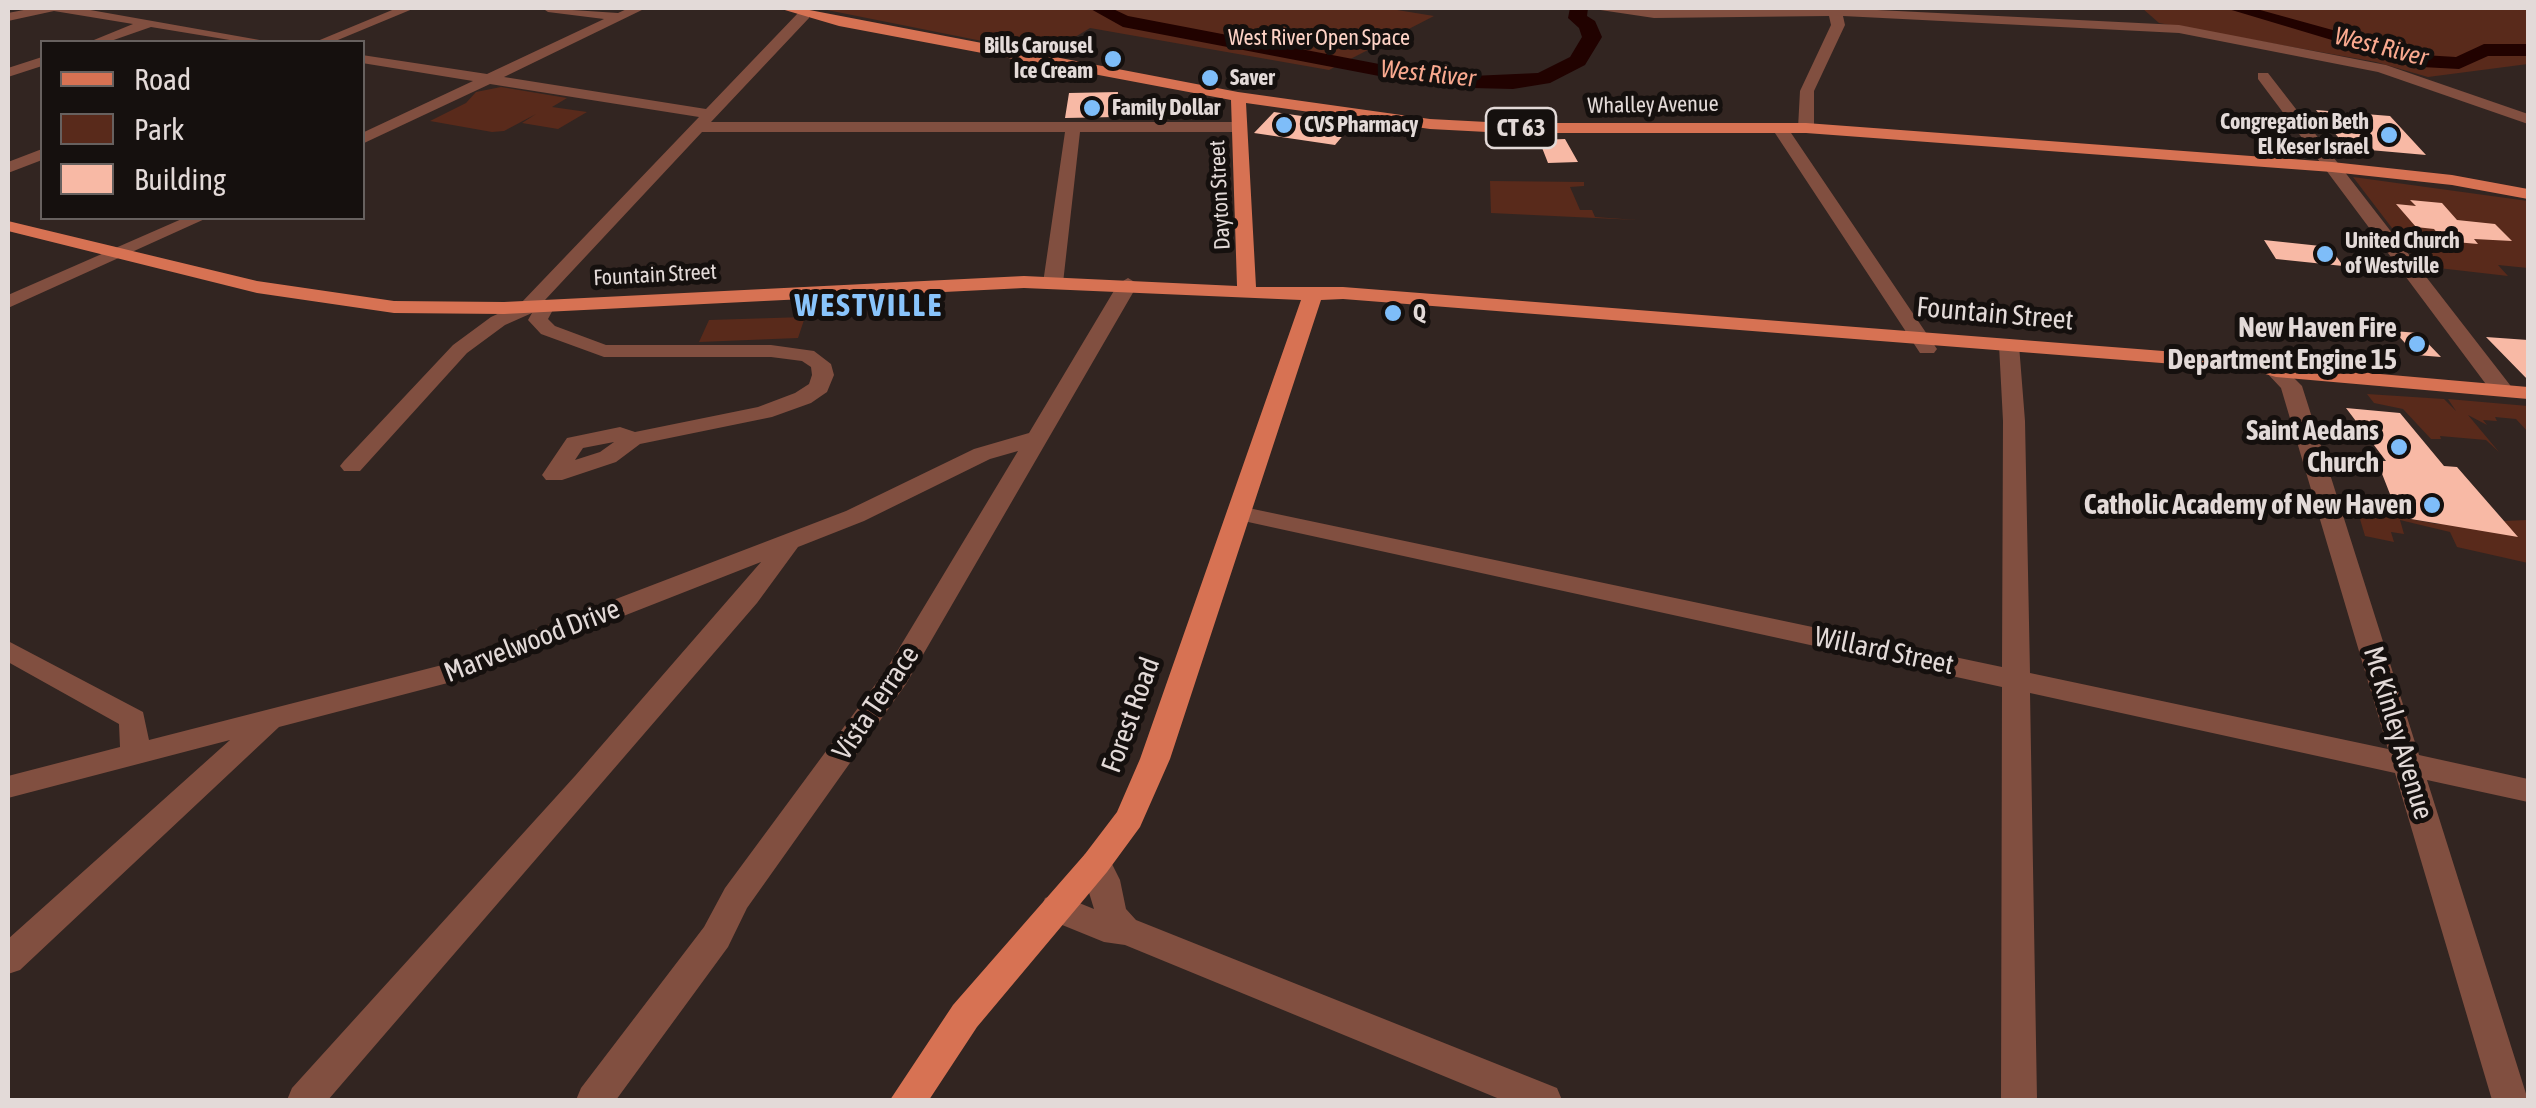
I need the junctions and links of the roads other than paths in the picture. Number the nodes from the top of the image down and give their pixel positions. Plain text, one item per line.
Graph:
1 (55, 8) edge
2 (408, 8) edge
3 (548, 8) edge
4 (639, 8) edge
5 (785, 8) edge
6 (1601, 9) edge
7 (1834, 12) junction
8 (804, 15) junction
9 (8, 17) edge
10 (618, 18) junction
11 (149, 24) junction
12 (102, 40) edge
13 (251, 40) edge
14 (327, 40) edge
15 (365, 58) edge
16 (40, 62) edge
17 (8, 73) edge
18 (2263, 76) dead end
19 (488, 79) junction
20 (1238, 97) junction
21 (2528, 119) edge
22 (701, 121) junction
23 (1240, 127) junction
24 (1780, 127) junction
25 (1073, 128) junction
26 (1806, 128) junction
27 (365, 138) edge
28 (40, 155) edge
29 (2332, 167) junction
30 (8, 168) edge
31 (2528, 194) edge
32 (194, 220) edge
33 (8, 226) edge
34 (119, 255) junction
35 (1053, 283) junction
36 (1128, 284) junction
37 (1247, 290) junction
38 (1313, 295) junction
39 (8, 302) edge
40 (536, 307) junction
41 (1924, 344) junction
42 (2009, 350) junction
43 (2276, 371) junction
44 (2502, 390) junction
45 (2528, 393) edge
46 (633, 438) dead end
47 (1037, 438) junction
48 (352, 466) dead end
49 (1238, 512) junction
50 (788, 543) junction
51 (8, 650) edge
52 (2017, 680) junction
53 (270, 722) junction
54 (136, 755) junction
55 (2408, 764) junction
56 (8, 787) edge
57 (2528, 790) edge
58 (1096, 863) junction
59 (1057, 908) junction
60 (1124, 930) junction
61 (8, 960) edge
62 (305, 1100) edge
63 (594, 1100) edge
64 (908, 1100) edge
65 (1544, 1100) edge
66 (2019, 1100) edge
67 (2510, 1100) edge

1 - 9 street
1 - 11 street
2 - 14 street
3 - 10 street
4 - 10 street
5 - 8 main road, Whalley Avenue / CT 63
6 - 7 street
7 - 21 street
7 - 26 street
8 - 20 main road, Whalley Avenue / CT 63
8 - 22 street
10 - 19 street
11 - 12 street
11 - 13 street
15 - 19 street
16 - 17 street
18 - 29 street
19 - 22 street
19 - 27 street
20 - 23 main road, Dayton Street
20 - 24 main road, Whalley Avenue / CT 63
22 - 25 street
22 - 40 street
23 - 25 street
23 - 37 main road, Dayton Street
24 - 26 main road, Whalley Avenue / CT 63
24 - 41 street
25 - 35 street
26 - 29 main road, Whalley Avenue / CT 63
28 - 30 street
29 - 31 main road, Whalley Avenue / CT 63
29 - 44 street
32 - 34 street
33 - 34 main road, Fountain Street
34 - 39 street
34 - 40 main road, Fountain Street
35 - 36 main road, Fountain Street
35 - 40 main road, Fountain Street
36 - 37 main road, Fountain Street
36 - 47 street, Vista Terrace
37 - 38 main road, Fountain Street
38 - 41 main road, Fountain Street
38 - 49 main road, Forest Road
40 - 46 street
40 - 48 street
41 - 42 main road, Fountain Street
42 - 43 main road, Fountain Street
42 - 52 street
43 - 44 main road, Fountain Street
43 - 55 street, Mc Kinley Avenue
44 - 45 main road, Fountain Street
47 - 50 street, Marvelwood Drive
47 - 63 street, Vista Terrace
49 - 52 street, Willard Street
49 - 58 main road, Forest Road
50 - 53 street, Marvelwood Drive
50 - 62 street
51 - 54 street
52 - 55 street, Willard Street
52 - 66 street
53 - 54 street, Marvelwood Drive
53 - 61 street
54 - 56 street, Marvelwood Drive
55 - 57 street, Willard Street
55 - 67 street, Mc Kinley Avenue
58 - 59 main road, Forest Road
58 - 60 street
59 - 60 street
59 - 64 main road, Forest Road
60 - 65 street

